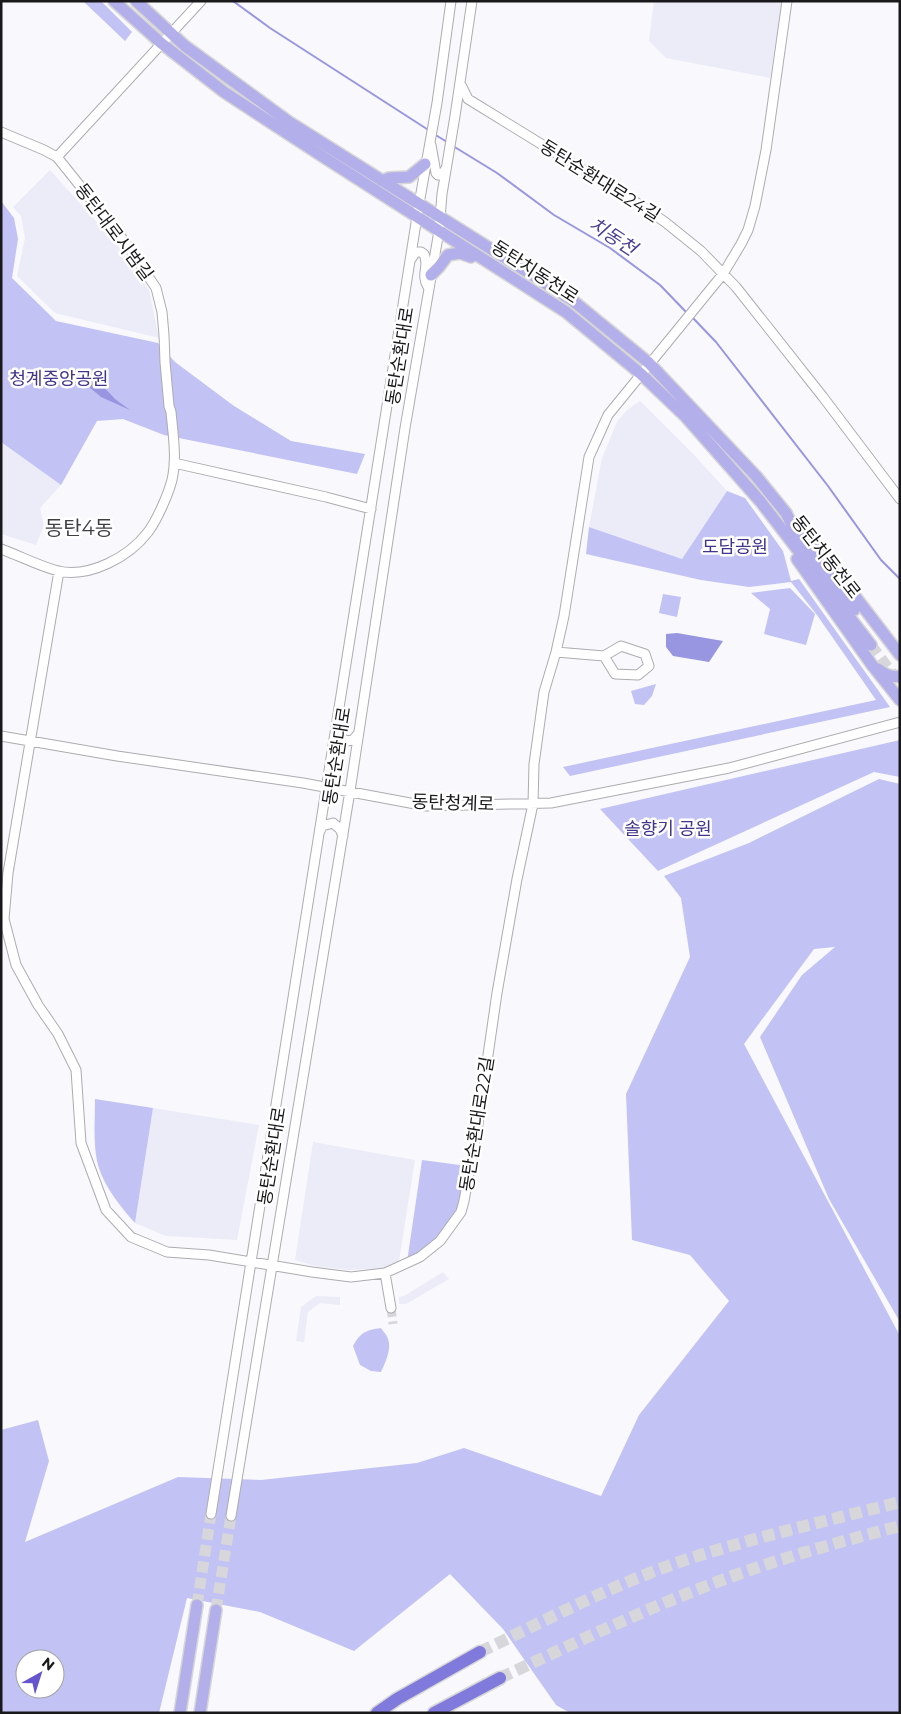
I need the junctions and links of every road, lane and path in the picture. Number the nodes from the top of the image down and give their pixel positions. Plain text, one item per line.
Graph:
1 (114, 1) edge
2 (136, 1) edge
3 (451, 1) edge
4 (472, 1) edge
5 (787, 1) edge
6 (198, 4) edge
7 (170, 33) junction
8 (161, 44) junction
9 (461, 83) junction
10 (468, 99) junction
11 (456, 113) junction
12 (1, 132) edge
13 (430, 140) junction
14 (57, 158) junction
15 (426, 164) junction
16 (446, 173) junction
17 (382, 180) junction
18 (419, 204) junction
19 (417, 217) junction
20 (440, 217) junction
21 (439, 231) junction
22 (479, 256) junction
23 (410, 261) junction
24 (723, 274) junction
25 (431, 275) junction
26 (428, 287) junction
27 (649, 364) junction
28 (641, 374) junction
29 (174, 462) junction
30 (900, 499) edge
31 (371, 509) junction
32 (775, 521) junction
33 (1, 549) edge
34 (59, 571) junction
35 (878, 641) junction
36 (900, 649) edge
37 (556, 652) junction
38 (900, 655) edge
39 (604, 656) junction
40 (872, 665) junction
41 (900, 676) edge
42 (900, 700) edge
43 (900, 722) edge
44 (337, 725) junction
45 (359, 731) junction
46 (1, 736) edge
47 (30, 742) junction
48 (327, 787) junction
49 (350, 791) junction
50 (533, 804) junction
51 (320, 834) junction
52 (343, 836) junction
53 (252, 1261) junction
54 (272, 1264) junction
55 (385, 1273) junction
56 (391, 1308) tunnel mouth
57 (211, 1514) tunnel mouth
58 (231, 1516) tunnel mouth
59 (197, 1605) tunnel mouth
60 (216, 1610) tunnel mouth
61 (480, 1652) tunnel mouth
62 (500, 1678) tunnel mouth
63 (180, 1713) edge
64 (200, 1713) edge
65 (377, 1713) edge
66 (434, 1713) edge

1 - 8 main road, 동탄치동천로
2 - 7 main road, 동탄치동천로
3 - 13 street, 동탄순환대로
4 - 9 street, 동탄순환대로
5 - 24 street
6 - 7 street
7 - 8 street
7 - 17 main road, 동탄치동천로
8 - 14 street
8 - 19 main road, 동탄치동천로
9 - 10 street
9 - 11 street, 동탄순환대로
10 - 11 street
10 - 24 street, 동탄순환대로24길
11 - 16 street, 동탄순환대로
12 - 14 street, 동탄대로시범길
13 - 15 street, 동탄순환대로
13 - 16 street
14 - 29 street, 동탄대로시범길
15 - 17 main road
15 - 18 street, 동탄순환대로
16 - 20 street, 동탄순환대로
17 - 18 main road, 동탄치동천로
18 - 19 street, 동탄순환대로
18 - 20 main road, 동탄치동천로
19 - 21 main road, 동탄치동천로
19 - 23 street, 동탄순환대로
20 - 21 street, 동탄순환대로
20 - 27 main road, 동탄치동천로
21 - 22 main road, 동탄치동천로
21 - 25 street, 동탄순환대로
22 - 25 main road
22 - 28 main road, 동탄치동천로
23 - 26 street
23 - 31 street, 동탄순환대로
24 - 27 street
24 - 30 street, 동탄순환대로24길
25 - 26 street, 동탄순환대로
26 - 45 street, 동탄순환대로
27 - 28 street, 동탄순환대로22길
27 - 35 main road, 동탄치동천로
28 - 32 main road, 동탄치동천로
28 - 37 street, 동탄순환대로22길
29 - 31 street
29 - 34 street, 동탄대로시범길
31 - 44 street, 동탄순환대로
32 - 35 main road, 동탄치동천로
32 - 40 main road
33 - 34 street, 동탄대로시범길
34 - 47 street, 동탄순환대로22길
35 - 36 main road
35 - 38 main road
37 - 39 street
37 - 50 street, 동탄순환대로22길
39 - 39 street
40 - 41 main road
40 - 42 main road
43 - 50 street, 동탄청계로
44 - 45 street
44 - 48 street, 동탄순환대로
45 - 49 street, 동탄순환대로
46 - 47 street, 동탄청계로
47 - 48 street, 동탄청계로
47 - 53 street, 동탄순환대로22길
48 - 49 street, 동탄청계로
48 - 51 street, 동탄순환대로
49 - 50 street, 동탄청계로
49 - 52 street, 동탄순환대로
50 - 55 street, 동탄순환대로22길
51 - 52 street
51 - 53 street, 동탄순환대로
52 - 54 street, 동탄순환대로
53 - 54 street, 동탄순환대로22길
53 - 57 street, 동탄순환대로
54 - 55 street, 동탄순환대로22길
54 - 58 street, 동탄순환대로
55 - 56 street
59 - 63 main road
60 - 64 main road
61 - 65 highway
62 - 66 highway

